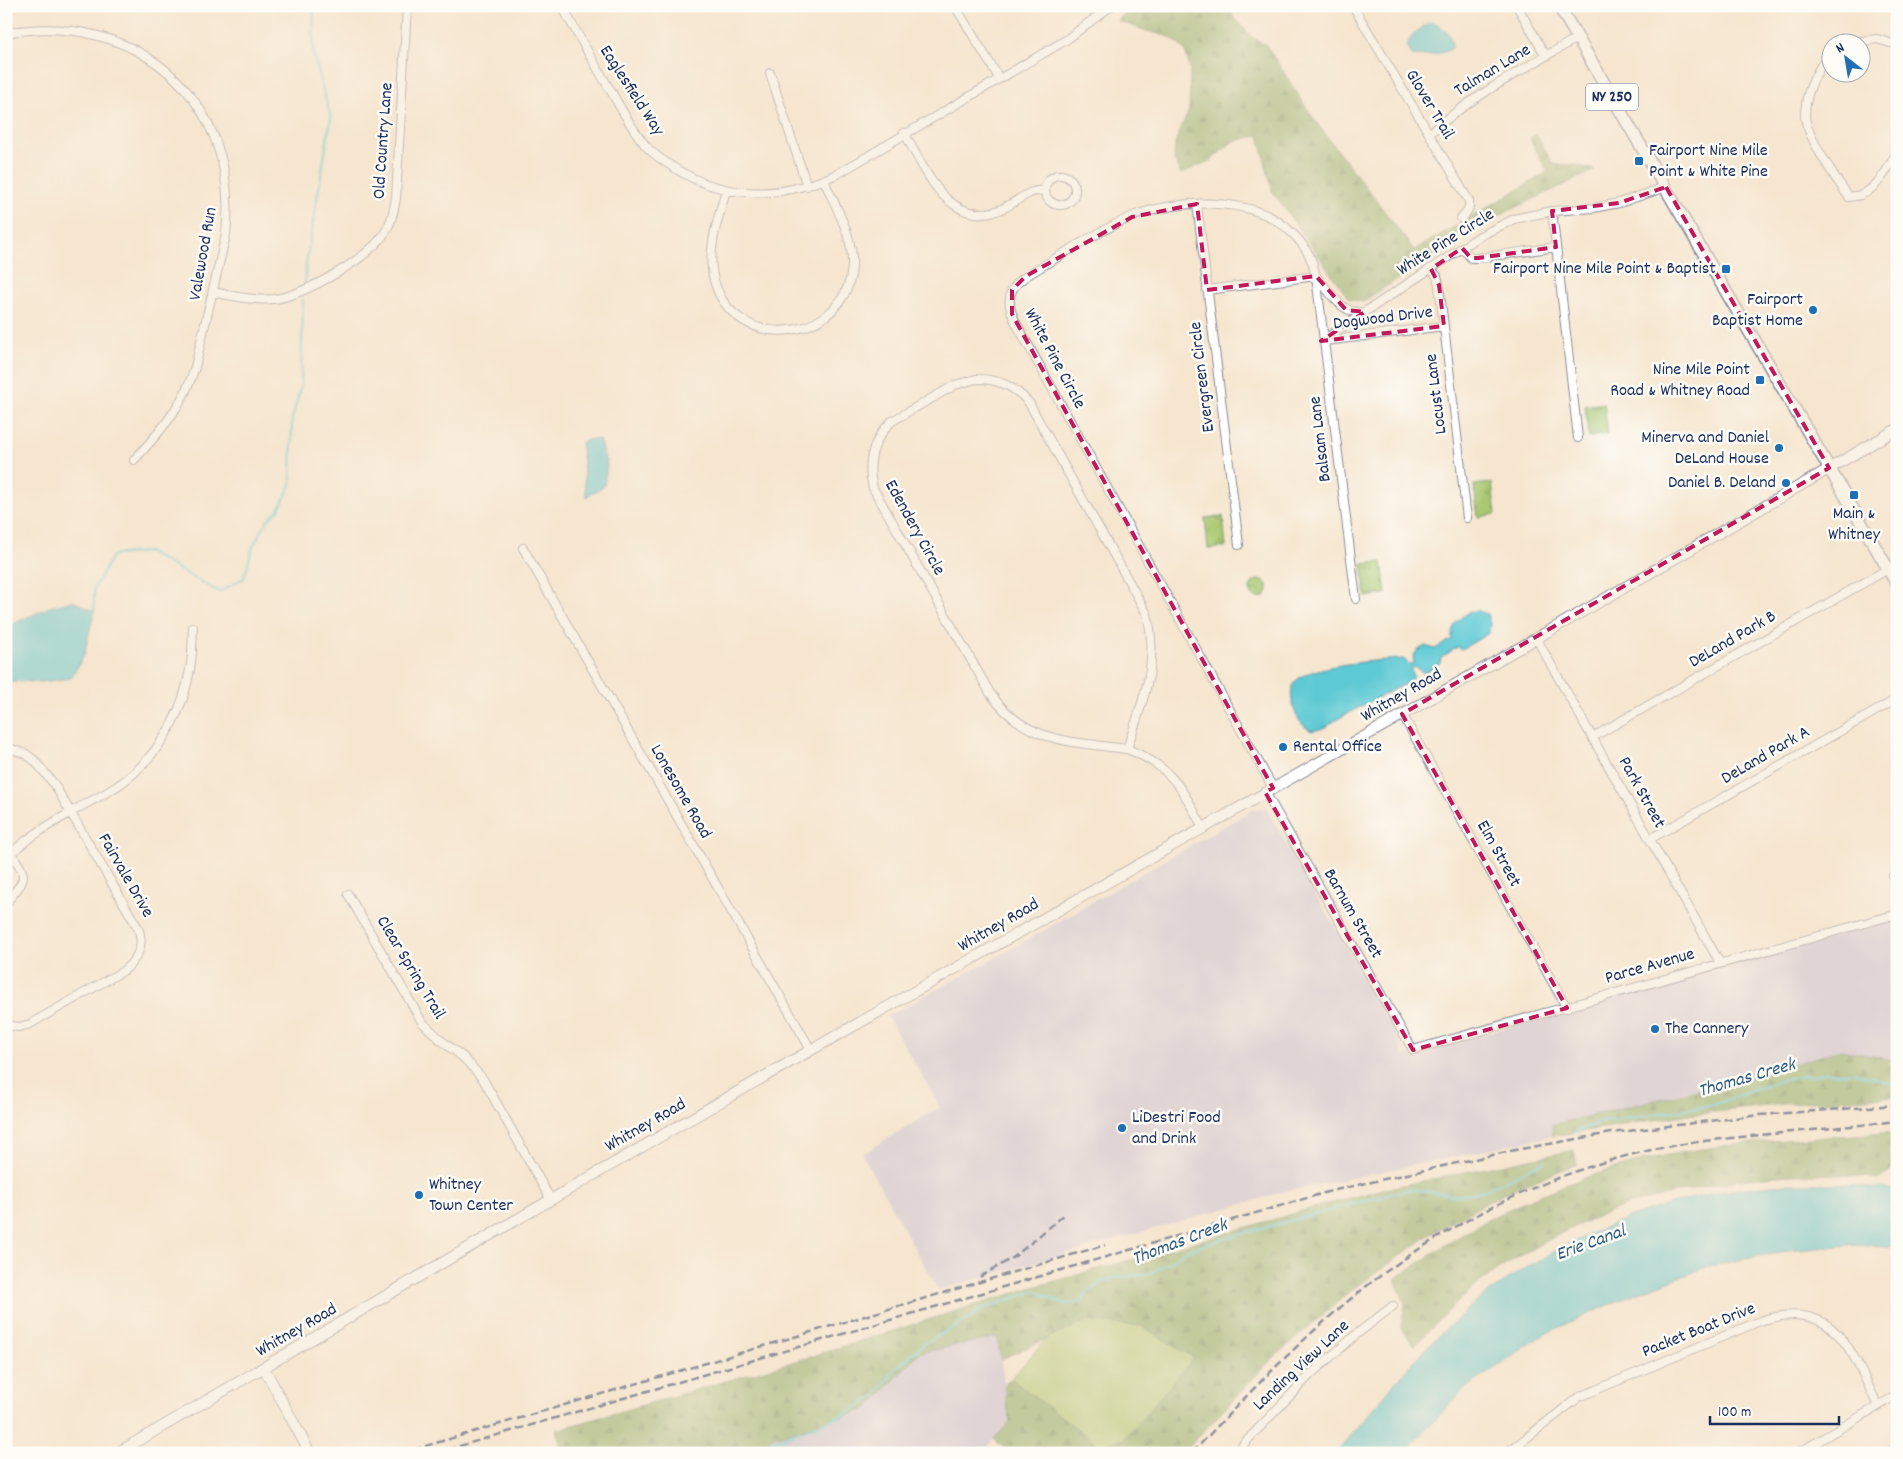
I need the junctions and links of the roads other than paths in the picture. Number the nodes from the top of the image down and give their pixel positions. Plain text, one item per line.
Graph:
1 (407, 6) edge
2 (562, 6) edge
3 (955, 6) edge
4 (1112, 6) edge
5 (1353, 6) edge
6 (1517, 6) edge
7 (1559, 6) edge
8 (6, 33) edge
9 (1577, 38) junction
10 (1870, 40) edge
11 (1897, 45) edge
12 (1546, 56) junction
13 (1820, 67) edge
14 (770, 73) dead end
15 (999, 78) junction
16 (904, 133) junction
17 (1429, 134) junction
18 (1897, 152) edge
19 (824, 180) junction
20 (807, 186) junction
21 (1666, 187) junction
22 (726, 190) junction
23 (1045, 190) junction
24 (1197, 204) junction
25 (1552, 211) junction
26 (1461, 218) dead end
27 (1556, 247) junction
28 (1462, 248) junction
29 (1431, 269) junction
30 (1316, 276) junction
31 (1207, 290) junction
32 (213, 292) junction
33 (1366, 312) junction
34 (1444, 326) junction
35 (1325, 340) junction
36 (1897, 429) edge
37 (1578, 438) dead end
38 (134, 460) dead end
39 (1829, 468) junction
40 (1467, 518) dead end
41 (1238, 545) dead end
42 (523, 548) dead end
43 (1888, 569) junction
44 (1897, 584) edge
45 (1356, 599) dead end
46 (192, 627) dead end
47 (1536, 638) junction
48 (1897, 699) edge
49 (1402, 714) junction
50 (1593, 737) junction
51 (6, 747) edge
52 (1127, 749) junction
53 (1269, 790) junction
54 (72, 812) junction
55 (1203, 828) junction
56 (1650, 839) junction
57 (9, 855) edge
58 (1893, 876) dead end
59 (1897, 888) edge
60 (348, 894) dead end
61 (6, 903) edge
62 (1897, 914) edge
63 (1720, 963) junction
64 (1567, 1008) junction
65 (6, 1025) edge
66 (811, 1050) junction
67 (1413, 1050) joint
68 (551, 1200) junction
69 (1394, 1306) dead end
70 (264, 1368) junction
71 (1897, 1395) edge
72 (1878, 1406) junction
73 (117, 1453) edge
74 (310, 1453) edge
75 (1235, 1453) edge
76 (1507, 1453) edge
77 (1798, 1453) edge

1 - 32 street, Old Country Lane
2 - 22 street, Eaglesfield Way
3 - 15 street
4 - 15 street, Eaglesfield Way
5 - 17 street, Glover Trail
6 - 12 street
7 - 9 main road, NY 250
8 - 32 street, Valewood Run
9 - 12 street, Talman Lane
9 - 21 main road, NY 250
10 - 11 street
12 - 17 street, Talman Lane
13 - 18 street
14 - 20 street
15 - 16 street, Eaglesfield Way
16 - 19 street, Eaglesfield Way
16 - 23 street
17 - 26 street, Glover Trail
19 - 20 street, Eaglesfield Way
19 - 22 street
20 - 22 street, Eaglesfield Way
21 - 25 street, White Pine Circle
21 - 39 main road, NY 250
23 - 23 street
24 - 30 street, White Pine Circle
24 - 31 street, Evergreen Circle
24 - 53 street, White Pine Circle
25 - 27 street
25 - 28 street, White Pine Circle
27 - 28 street
27 - 37 street
28 - 29 street, White Pine Circle
29 - 33 street, White Pine Circle
29 - 34 street, Locust Lane
30 - 31 street
30 - 33 street, White Pine Circle
30 - 35 street, Balsam Lane
31 - 41 street, Evergreen Circle
32 - 38 street, Valewood Run
33 - 35 street, White Pine Circle
34 - 35 street, Dogwood Drive
34 - 40 street, Locust Lane
35 - 45 street, Balsam Lane
36 - 39 main road, Whitney Road
39 - 43 main road, NY 250
39 - 47 main road, Whitney Road
42 - 66 street, Lonesome Road
43 - 44 main road, NY 250
43 - 50 street, DeLand Park B
46 - 54 street
47 - 49 main road, Whitney Road
47 - 50 street, Park Street
48 - 56 street, DeLand Park A
49 - 53 main road, Whitney Road
49 - 64 street, Elm Street
50 - 56 street, Park Street
51 - 54 street, Fairvale Drive
52 - 52 street, Edendery Circle
52 - 55 street, Edendery Circle
53 - 55 main road, Whitney Road
53 - 67 street, Barnum Street
54 - 57 street
54 - 65 street, Fairvale Drive
55 - 66 main road, Whitney Road
56 - 63 street, Park Street
57 - 61 street
58 - 59 street
60 - 68 street, Clear Spring Trail
62 - 63 street, Parce Avenue
63 - 64 street, Parce Avenue
64 - 67 street, Parce Avenue
66 - 68 main road, Whitney Road
68 - 70 main road, Whitney Road
69 - 75 street, Landing View Lane
70 - 73 main road, Whitney Road
70 - 74 main road
71 - 72 street
72 - 76 street, Packet Boat Drive
72 - 77 street

